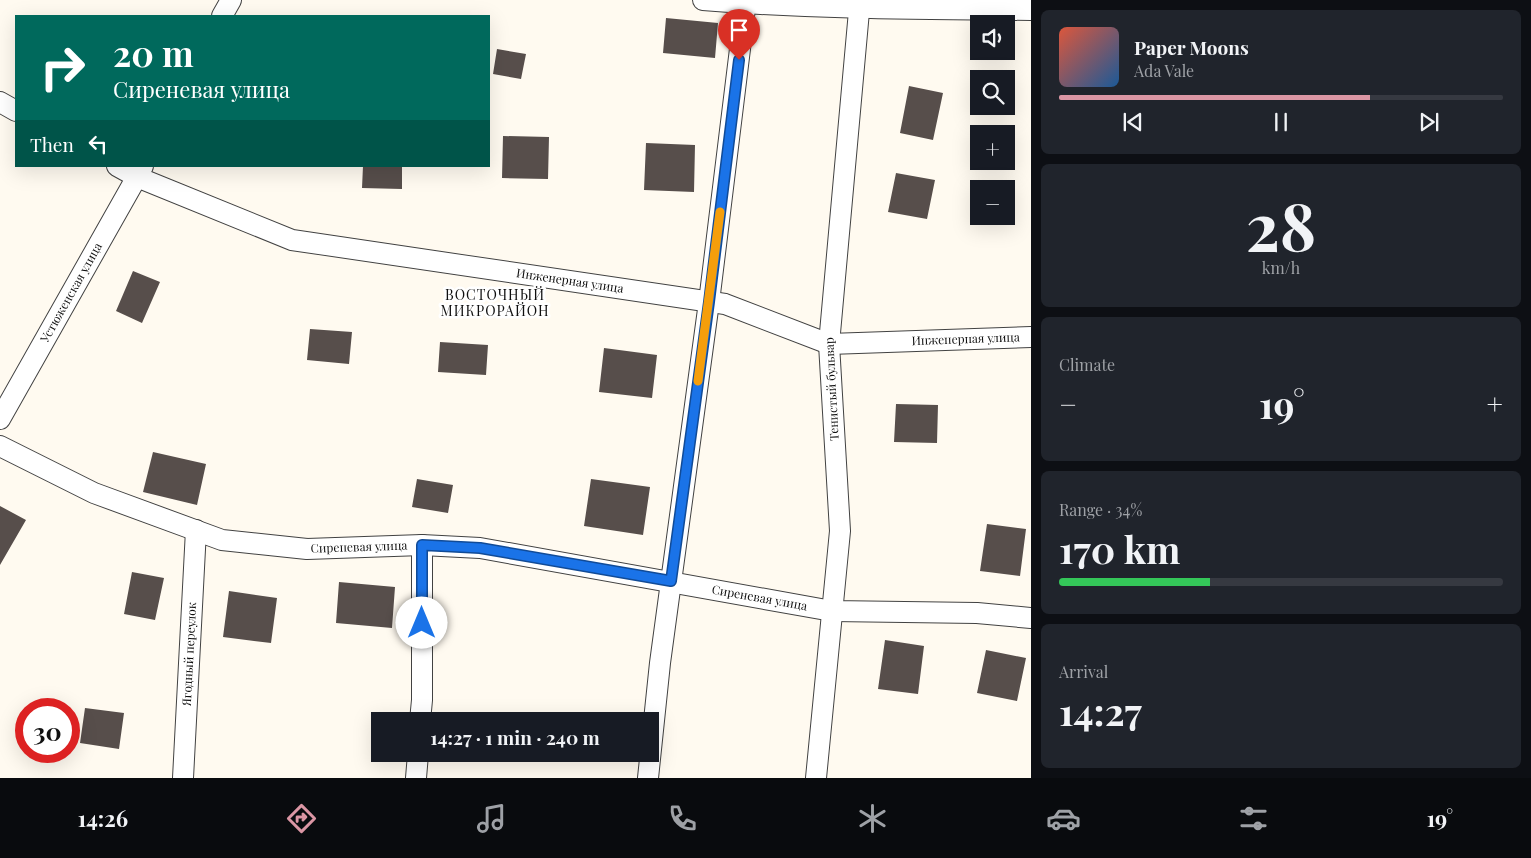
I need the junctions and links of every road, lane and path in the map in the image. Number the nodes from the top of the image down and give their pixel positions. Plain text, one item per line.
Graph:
1 (231, 0) edge
2 (703, 0) edge
3 (746, 2) edge
4 (860, 4) edge
5 (1031, 10) edge
6 (223, 15) edge
7 (0, 102) edge
8 (15, 110) edge
9 (121, 167) edge
10 (140, 172) edge
11 (709, 302) junction
12 (1031, 337) edge
13 (829, 344) junction
14 (0, 419) edge
15 (0, 446) edge
16 (196, 530) junction
17 (422, 545) junction
18 (671, 581) junction
19 (832, 611) junction
20 (1031, 618) edge
21 (421, 712) edge
22 (417, 762) edge
23 (183, 778) edge
24 (416, 778) edge
25 (648, 778) edge
26 (816, 778) edge

1 - 6 street
2 - 3 street
3 - 4 street
3 - 11 street
4 - 5 street
4 - 13 street, Тенистый бульвар
7 - 8 street
9 - 10 street, Инженерная улица
10 - 11 street, Инженерная улица
10 - 14 street, Устюженская улица
11 - 13 street, Инженерная улица
11 - 18 street
12 - 13 street, Инженерная улица
13 - 19 street, Тенистый бульвар
15 - 16 street, Сиреневая улица
16 - 17 street, Сиреневая улица
16 - 23 street, Ягодный переулок
17 - 18 street, Сиреневая улица
17 - 21 street
18 - 19 street, Сиреневая улица
18 - 25 street
19 - 20 street, Сиреневая улица
19 - 26 street, Тенистый бульвар
22 - 24 street

